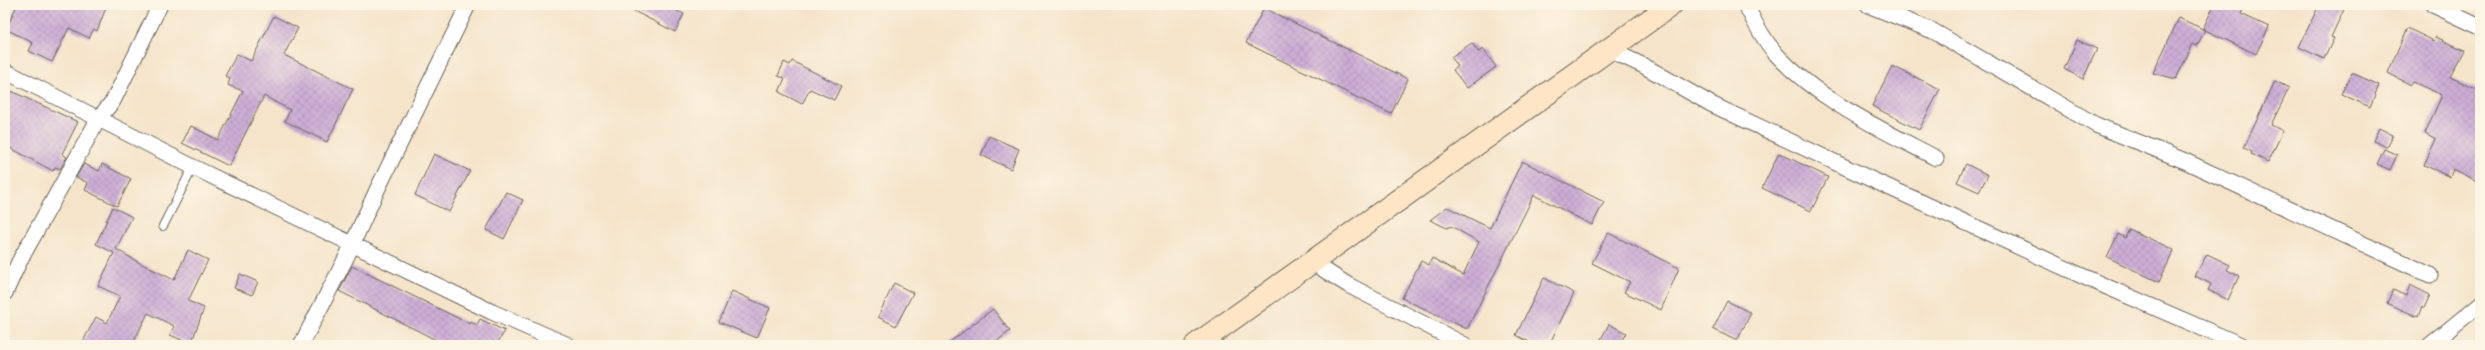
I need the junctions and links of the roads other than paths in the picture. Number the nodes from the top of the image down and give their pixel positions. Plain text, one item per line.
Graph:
1 (160, 5) edge
2 (468, 5) edge
3 (1671, 5) edge
4 (1746, 5) edge
5 (1868, 5) edge
6 (2433, 5) edge
7 (2453, 9) edge
8 (2480, 27) edge
9 (1608, 49) junction
10 (5, 71) edge
11 (99, 118) junction
12 (1936, 158) dead end
13 (193, 167) junction
14 (163, 226) dead end
15 (353, 243) junction
16 (1310, 261) junction
17 (2430, 275) dead end
18 (5, 293) edge
19 (2480, 304) edge
20 (301, 345) edge
21 (568, 345) edge
22 (1196, 345) edge
23 (1465, 345) edge
24 (2241, 345) edge
25 (2430, 345) edge

1 - 11 street
2 - 15 street
3 - 9 street
4 - 12 street
5 - 17 street
6 - 7 street
7 - 8 street
9 - 16 street
9 - 24 street
10 - 11 street
11 - 13 street
11 - 18 street
13 - 14 lane
13 - 15 street
15 - 20 street
15 - 21 street
16 - 22 street
16 - 23 street
19 - 25 street

